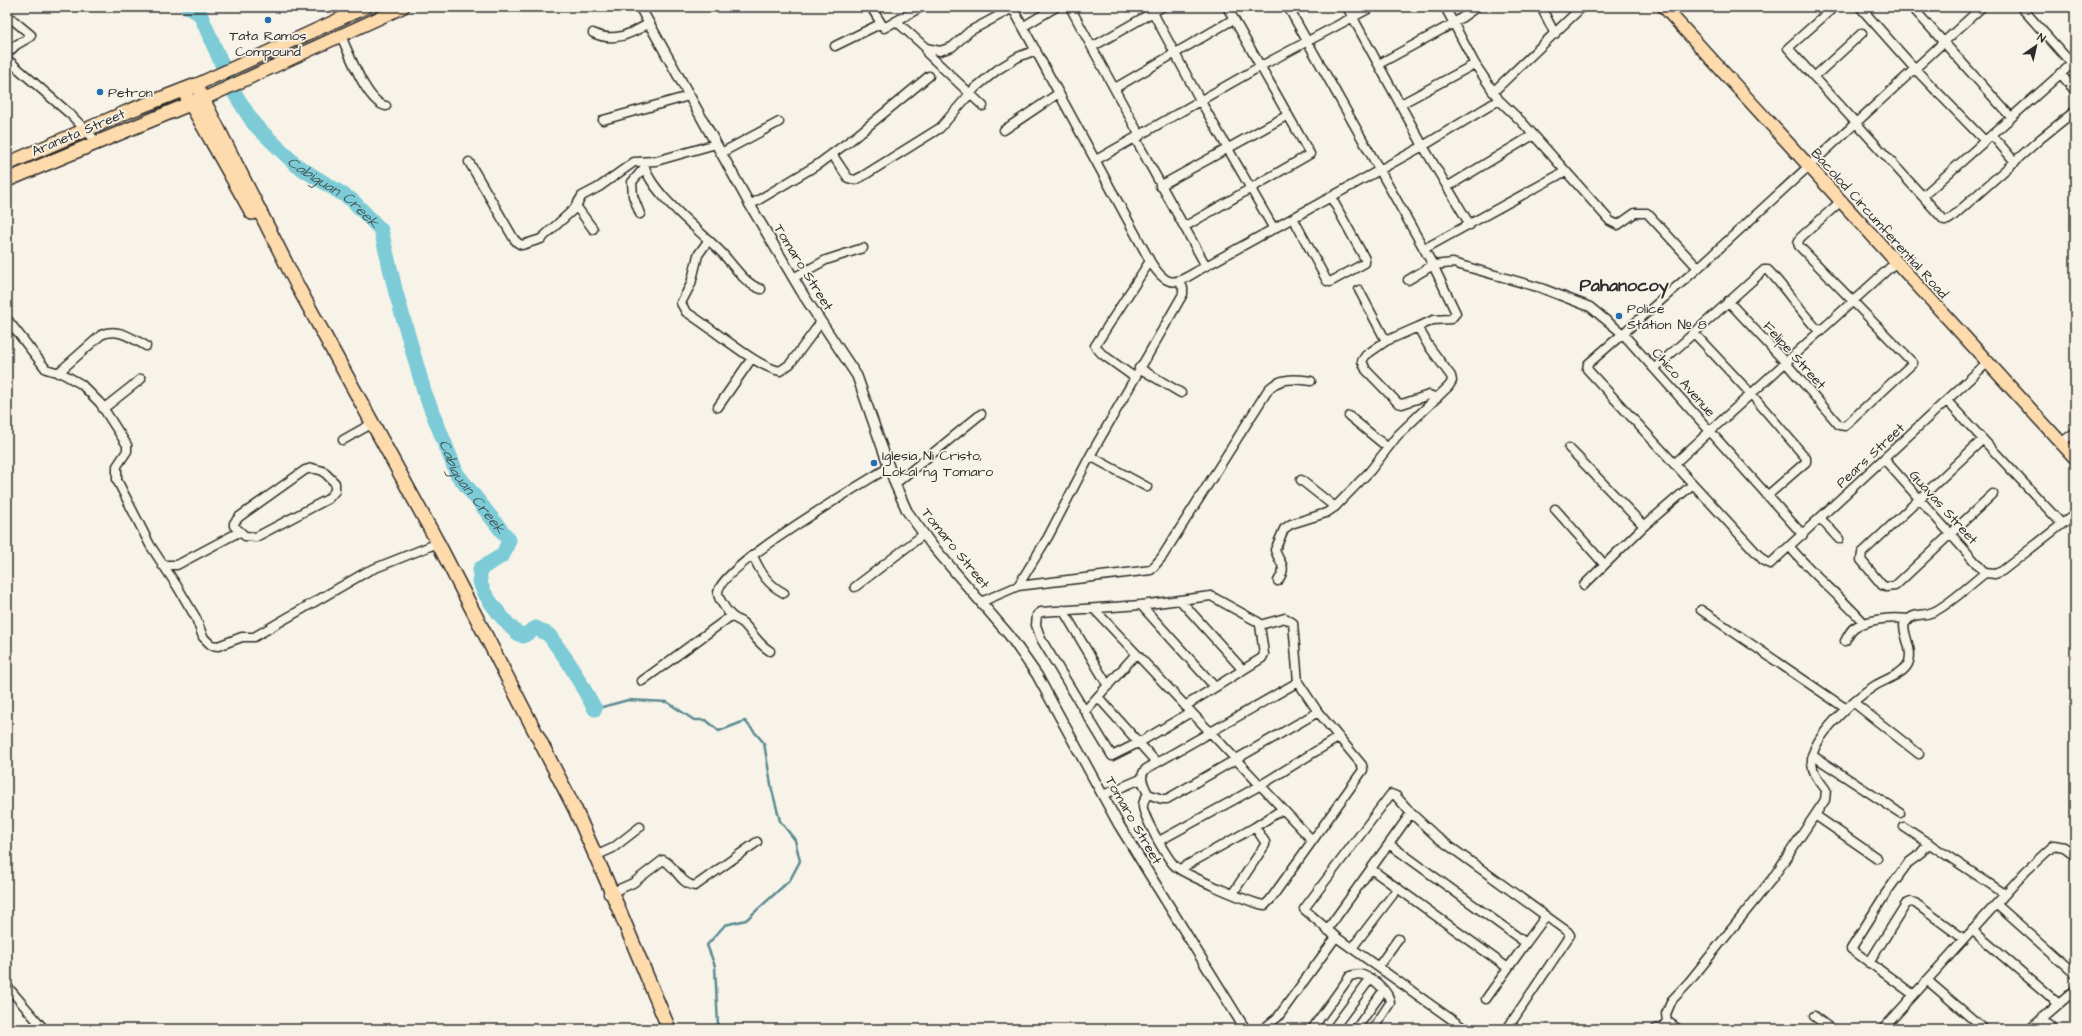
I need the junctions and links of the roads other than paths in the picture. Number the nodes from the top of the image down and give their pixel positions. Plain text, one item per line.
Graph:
1 (366, 7) edge
2 (403, 7) edge
3 (640, 7) edge
4 (871, 7) edge
5 (921, 7) edge
6 (1013, 7) edge
7 (1056, 7) edge
8 (1070, 7) edge
9 (1162, 7) edge
10 (1227, 7) edge
11 (1288, 7) edge
12 (1347, 7) edge
13 (1372, 7) edge
14 (1445, 7) edge
15 (1477, 7) edge
16 (1541, 7) edge
17 (1582, 7) edge
18 (1664, 7) edge
19 (1834, 7) edge
20 (1860, 7) edge
21 (1912, 7) edge
22 (1982, 7) edge
23 (2021, 7) edge
24 (909, 10) edge
25 (1152, 10) edge
26 (7, 15) edge
27 (1353, 17) junction
28 (1234, 19) junction
29 (896, 21) junction
30 (1454, 23) junction
31 (648, 24) junction
32 (880, 24) junction
33 (1024, 26) junction
34 (593, 33) dead end
35 (1862, 33) dead end
36 (1555, 34) junction
37 (341, 36) junction
38 (1306, 41) junction
39 (1945, 43) junction
40 (835, 46) dead end
41 (1092, 47) junction
42 (926, 48) junction
43 (1036, 50) junction
44 (1175, 53) junction
45 (7, 54) edge
46 (7, 59) edge
47 (2073, 62) edge
48 (1379, 64) junction
49 (1475, 64) junction
50 (1261, 66) junction
51 (1916, 69) junction
52 (2060, 73) junction
53 (929, 76) dead end
54 (1814, 78) junction
55 (196, 85) junction
56 (1114, 88) junction
57 (183, 90) junction
58 (2075, 91) edge
59 (1493, 92) junction
60 (1059, 93) junction
61 (970, 94) junction
62 (689, 96) junction
63 (1200, 100) junction
64 (1499, 100) junction
65 (197, 101) junction
66 (1401, 104) junction
67 (386, 106) dead end
68 (983, 106) dead end
69 (2075, 111) edge
70 (1288, 115) junction
71 (2011, 117) junction
72 (602, 120) dead end
73 (779, 122) dead end
74 (1855, 124) junction
75 (86, 130) junction
76 (1004, 130) dead end
77 (1533, 135) junction
78 (1137, 137) junction
79 (1988, 138) junction
80 (97, 142) junction
81 (716, 144) junction
82 (1423, 146) junction
83 (1228, 149) junction
84 (721, 153) junction
85 (832, 154) junction
86 (1096, 160) junction
87 (469, 162) dead end
88 (2015, 162) junction
89 (7, 164) edge
90 (644, 165) junction
91 (1809, 166) junction
92 (1379, 170) junction
93 (1566, 171) junction
94 (7, 180) edge
95 (1160, 186) junction
96 (1447, 187) junction
97 (1251, 189) junction
98 (1923, 196) junction
99 (1331, 197) junction
100 (1840, 201) junction
101 (750, 205) junction
102 (576, 206) junction
103 (640, 214) dead end
104 (1292, 218) junction
105 (1470, 225) junction
106 (1184, 227) junction
107 (594, 229) dead end
108 (1274, 229) junction
109 (708, 240) junction
110 (863, 248) dead end
111 (1424, 249) junction
112 (1150, 261) junction
113 (1896, 262) junction
114 (1433, 265) junction
115 (1206, 266) junction
116 (1698, 268) junction
117 (793, 278) junction
118 (1408, 280) dead end
119 (1179, 281) junction
120 (761, 289) dead end
121 (1359, 290) dead end
122 (1728, 301) junction
123 (1853, 302) junction
124 (7, 319) edge
125 (821, 322) junction
126 (1418, 327) junction
127 (1820, 332) junction
128 (1694, 333) junction
129 (1623, 334) junction
130 (1386, 341) junction
131 (146, 346) dead end
132 (752, 358) junction
133 (1988, 362) junction
134 (1786, 363) junction
135 (1139, 368) junction
136 (1655, 368) junction
137 (58, 372) junction
138 (1134, 377) junction
139 (141, 379) dead end
140 (1311, 381) dead end
141 (1181, 393) dead end
142 (1752, 394) junction
143 (1437, 398) junction
144 (1947, 401) junction
145 (718, 407) dead end
146 (103, 409) junction
147 (981, 414) dead end
148 (1350, 416) dead end
149 (370, 424) junction
150 (1711, 432) junction
151 (2075, 432) edge
152 (343, 440) dead end
153 (1982, 440) junction
154 (2061, 443) junction
155 (1388, 448) junction
156 (1569, 448) dead end
157 (1090, 456) junction
158 (2075, 458) edge
159 (1884, 459) junction
160 (1674, 464) junction
161 (890, 467) junction
162 (1301, 480) dead end
163 (895, 484) junction
164 (1693, 484) junction
165 (1146, 488) dead end
166 (1993, 494) dead end
167 (1768, 496) junction
168 (1920, 500) junction
169 (1335, 507) junction
170 (1555, 509) dead end
171 (2075, 514) edge
172 (1821, 518) junction
173 (2062, 524) junction
174 (1644, 526) junction
175 (239, 532) junction
176 (924, 534) junction
177 (1951, 534) junction
178 (1803, 535) junction
179 (1839, 539) dead end
180 (435, 545) junction
181 (1790, 547) junction
182 (753, 556) junction
183 (1604, 564) junction
184 (162, 565) junction
185 (1985, 573) junction
186 (1278, 581) dead end
187 (1584, 585) dead end
188 (1018, 586) junction
189 (855, 587) dead end
190 (784, 593) dead end
191 (1180, 600) junction
192 (981, 602) junction
193 (1141, 605) junction
194 (1094, 609) junction
195 (1063, 610) junction
196 (1701, 610) dead end
197 (732, 616) junction
198 (1908, 619) junction
199 (1864, 624) junction
200 (1260, 625) junction
201 (1846, 641) dead end
202 (770, 651) dead end
203 (1136, 654) junction
204 (1243, 670) junction
205 (642, 681) dead end
206 (1298, 682) junction
207 (1108, 686) junction
208 (1215, 687) junction
209 (1098, 697) junction
210 (1853, 702) junction
211 (1845, 708) junction
212 (1188, 709) junction
213 (1085, 711) junction
214 (1318, 712) junction
215 (1210, 732) junction
216 (1339, 737) junction
217 (1140, 742) junction
218 (1919, 754) dead end
219 (1812, 755) junction
220 (1235, 760) junction
221 (1157, 762) junction
222 (1141, 780) junction
223 (1261, 785) junction
224 (1148, 794) junction
225 (1103, 795) junction
226 (1283, 809) junction
227 (1411, 813) junction
228 (1900, 813) dead end
229 (1815, 815) junction
230 (640, 827) dead end
231 (1255, 827) junction
232 (1904, 827) dead end
233 (1159, 840) junction
234 (1312, 840) junction
235 (757, 842) dead end
236 (1929, 843) junction
237 (1389, 844) junction
238 (2075, 855) edge
239 (593, 857) junction
240 (1877, 858) dead end
241 (1180, 869) junction
242 (1371, 870) junction
243 (1398, 888) junction
244 (1233, 893) junction
245 (609, 894) junction
246 (2005, 894) junction
247 (1996, 904) junction
248 (1546, 916) junction
249 (1326, 930) junction
250 (1972, 930) junction
251 (1336, 937) junction
252 (1398, 939) dead end
253 (1964, 939) junction
254 (1526, 943) junction
255 (1352, 948) junction
256 (1869, 963) junction
257 (1378, 967) junction
258 (1508, 968) junction
259 (2075, 974) edge
260 (1370, 979) junction
261 (1927, 980) junction
262 (7, 986) edge
263 (2075, 990) edge
264 (1384, 991) junction
265 (1914, 995) junction
266 (1486, 999) dead end
267 (2059, 1004) junction
268 (1814, 1016) dead end
269 (2042, 1018) junction
270 (1667, 1021) junction
271 (44, 1029) edge
272 (662, 1029) edge
273 (669, 1029) edge
274 (1245, 1029) edge
275 (1263, 1029) edge
276 (1312, 1029) edge
277 (1334, 1029) edge
278 (1356, 1029) edge
279 (1373, 1029) edge
280 (1465, 1029) edge
281 (1507, 1029) edge
282 (1656, 1029) edge
283 (1678, 1029) edge
284 (1830, 1029) edge
285 (1883, 1029) edge
286 (1984, 1029) edge
287 (2030, 1029) edge
288 (2053, 1029) edge

1 - 55 main road, Araneta Street
2 - 37 main road, Araneta Street
3 - 31 street, Tomaro Street
4 - 32 street
5 - 24 street
6 - 33 street
6 - 42 street
7 - 33 street
8 - 41 street
9 - 25 street
10 - 28 street
11 - 38 street
12 - 27 street
13 - 27 street
14 - 30 street
15 - 30 street
16 - 36 street
17 - 36 street
18 - 91 main road, Bacolod Circumferential Road
19 - 54 street
20 - 51 street
21 - 39 street
22 - 39 street
23 - 47 street
24 - 29 street
25 - 41 street
25 - 44 street
26 - 45 street
27 - 38 street
27 - 48 street
28 - 44 street
28 - 50 street
29 - 32 street
29 - 42 street
30 - 48 street
30 - 49 street
31 - 34 street
31 - 62 street, Tomaro Street
32 - 40 street
33 - 43 street
35 - 54 street
36 - 59 street
37 - 65 main road, Araneta Street
37 - 67 street
38 - 50 street
38 - 92 street
39 - 51 street
39 - 71 street
41 - 56 street
42 - 61 street
43 - 60 street
43 - 61 street
44 - 56 street
44 - 63 street
46 - 75 street
47 - 52 street
48 - 66 street
49 - 59 street
49 - 66 street
50 - 63 street
50 - 70 street
51 - 74 street
51 - 79 street
52 - 58 street
52 - 71 street
53 - 85 street
54 - 74 street
55 - 57 highway, Araneta Street
55 - 65 highway
56 - 78 street
57 - 65 highway
57 - 75 highway, Araneta Street
59 - 64 street
60 - 76 street
60 - 86 street
61 - 68 street
61 - 85 street
62 - 72 street
62 - 81 street, Tomaro Street
63 - 78 street
63 - 83 street
64 - 77 street
64 - 82 street
65 - 80 highway, Araneta Street
65 - 149 highway
66 - 82 street
69 - 88 street
70 - 83 street
70 - 97 street
71 - 79 street
73 - 84 street
74 - 91 street
74 - 98 street
75 - 80 street
75 - 89 highway, Araneta Street
77 - 93 street
77 - 96 street
78 - 86 street
78 - 95 street
79 - 88 street
79 - 98 street
80 - 94 highway, Araneta Street
81 - 84 street, Tomaro Street
81 - 90 street
82 - 92 street
82 - 96 street
83 - 95 street
83 - 97 street
84 - 101 street, Tomaro Street
85 - 101 street
86 - 112 street
87 - 102 street
88 - 98 street
90 - 102 street
90 - 103 street
90 - 109 street
91 - 100 main road, Bacolod Circumferential Road
91 - 116 street
92 - 99 street
92 - 111 street
93 - 105 street
93 - 116 street
95 - 106 street
96 - 105 street
97 - 106 street
97 - 108 street
99 - 104 street
99 - 104 street
100 - 113 main road, Bacolod Circumferential Road
100 - 123 street
101 - 117 street, Tomaro Street
102 - 107 street
104 - 108 street
105 - 111 street
106 - 115 street
108 - 115 street
109 - 120 street
109 - 132 street
110 - 117 street
111 - 114 street
112 - 119 street
112 - 138 street
113 - 123 street
113 - 133 main road, Bacolod Circumferential Road
114 - 118 street, Chico Avenue
114 - 126 street
114 - 129 street, Chico Avenue
115 - 119 street
116 - 129 street
117 - 125 street, Tomaro Street
119 - 135 street
121 - 130 street
122 - 127 street
122 - 128 street
122 - 134 street, Felipe Street
123 - 127 street
123 - 134 street, Felipe Street
124 - 137 street
125 - 132 street
125 - 161 street, Tomaro Street
126 - 130 street
126 - 143 street
127 - 134 street
128 - 136 street
128 - 142 street
129 - 136 street, Chico Avenue
129 - 160 street
130 - 143 street
131 - 137 street
132 - 145 street
133 - 144 street, Pears Street
133 - 154 main road, Bacolod Circumferential Road
134 - 142 street
135 - 138 street
135 - 141 street
136 - 150 street, Chico Avenue
137 - 146 street
138 - 157 street
139 - 146 street
140 - 188 street
142 - 150 street
142 - 167 street
143 - 155 street
144 - 153 street
144 - 159 street, Pears Street
146 - 184 street
147 - 163 street
148 - 155 street
149 - 152 street
149 - 180 highway
150 - 160 street
150 - 167 street, Chico Avenue
151 - 154 street
153 - 168 street
153 - 173 street
154 - 158 main road, Bacolod Circumferential Road
155 - 169 street
156 - 174 street
157 - 165 street
157 - 188 street
159 - 168 street, Guavas Street
159 - 172 street, Pears Street
160 - 164 street
161 - 163 street, Tomaro Street
161 - 182 street
162 - 169 street
163 - 176 street, Tomaro Street
164 - 174 street
164 - 181 street, Pears Street
166 - 177 street
167 - 178 street, Chico Avenue
168 - 177 street, Guavas Street
168 - 177 street
169 - 186 street
170 - 183 street
171 - 173 street
172 - 178 street, Pears Street
172 - 179 street
173 - 185 street
174 - 183 street
175 - 175 street
175 - 184 street
176 - 189 street
176 - 192 street, Tomaro Street
177 - 185 street, Guavas Street
178 - 181 street, Pears Street
180 - 184 street
180 - 239 highway
181 - 199 street
182 - 190 street
182 - 197 street
183 - 187 street
185 - 198 street
188 - 192 street
191 - 193 street
191 - 200 street
191 - 204 street
192 - 225 street, Tomaro Street
193 - 194 street
193 - 208 street
194 - 195 street
194 - 203 street
195 - 207 street
195 - 213 street
196 - 211 street
197 - 202 street
197 - 205 street
198 - 199 street
198 - 210 street
199 - 201 street
200 - 204 street
200 - 206 street
203 - 207 street
203 - 212 street
204 - 208 street
206 - 214 street
206 - 215 street
207 - 209 street
208 - 212 street
209 - 213 street
209 - 217 street
210 - 211 street
210 - 218 street
211 - 219 street
212 - 215 street
212 - 217 street
213 - 217 street
214 - 216 street
214 - 220 street
215 - 220 street
215 - 221 street
216 - 223 street
216 - 234 street
217 - 221 street
219 - 228 street
219 - 229 street
220 - 223 street
220 - 224 street
221 - 222 street
222 - 224 street
222 - 225 street
223 - 226 street
223 - 233 street
224 - 233 street
225 - 274 street, Tomaro Street
226 - 231 street
226 - 234 street
227 - 237 street
227 - 248 street
227 - 249 street
229 - 240 street
229 - 270 street
230 - 239 street
231 - 241 street
231 - 244 street
232 - 236 street
233 - 241 street
234 - 244 street
235 - 245 street
236 - 246 street
236 - 256 street
237 - 242 street
237 - 254 street
238 - 246 street
239 - 245 highway
241 - 244 street
242 - 243 street
242 - 249 street
243 - 255 street
243 - 258 street
245 - 272 highway
245 - 273 highway
246 - 247 street
247 - 250 street
247 - 259 street
248 - 254 street
248 - 281 street
249 - 251 street
250 - 253 street
250 - 267 street
251 - 255 street
251 - 275 street
252 - 257 street
253 - 256 street
253 - 261 street
254 - 258 street
255 - 257 street
256 - 265 street
257 - 280 street
258 - 266 street
260 - 264 street
260 - 276 street
260 - 277 street
261 - 265 street
261 - 286 street
262 - 271 street
263 - 267 street
264 - 278 street
264 - 279 street
265 - 285 street
267 - 269 street
268 - 284 street
269 - 287 street
269 - 288 street
270 - 282 street
270 - 283 street

